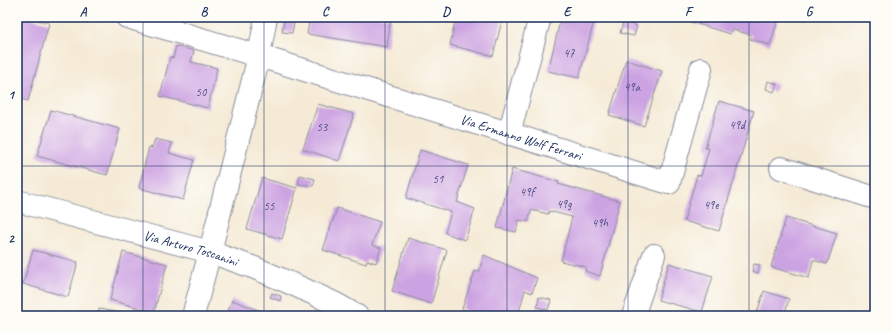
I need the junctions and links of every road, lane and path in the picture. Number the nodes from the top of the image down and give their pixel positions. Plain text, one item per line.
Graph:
1 (127, 17) edge
2 (266, 17) edge
3 (540, 17) edge
4 (259, 56) junction
5 (701, 69) dead end
6 (509, 134) junction
7 (781, 168) dead end
8 (875, 198) edge
9 (17, 201) edge
10 (210, 252) junction
11 (654, 255) dead end
12 (193, 316) edge
13 (357, 316) edge
14 (633, 316) edge

1 - 4 street, Via Ermanno Wolf Ferrari
2 - 4 street
3 - 6 street
4 - 6 street, Via Ermanno Wolf Ferrari
4 - 10 street
5 - 6 street, Via Ermanno Wolf Ferrari
7 - 8 street
9 - 10 street, Via Arturo Toscanini
10 - 12 street
10 - 13 street, Via Arturo Toscanini
11 - 14 street

